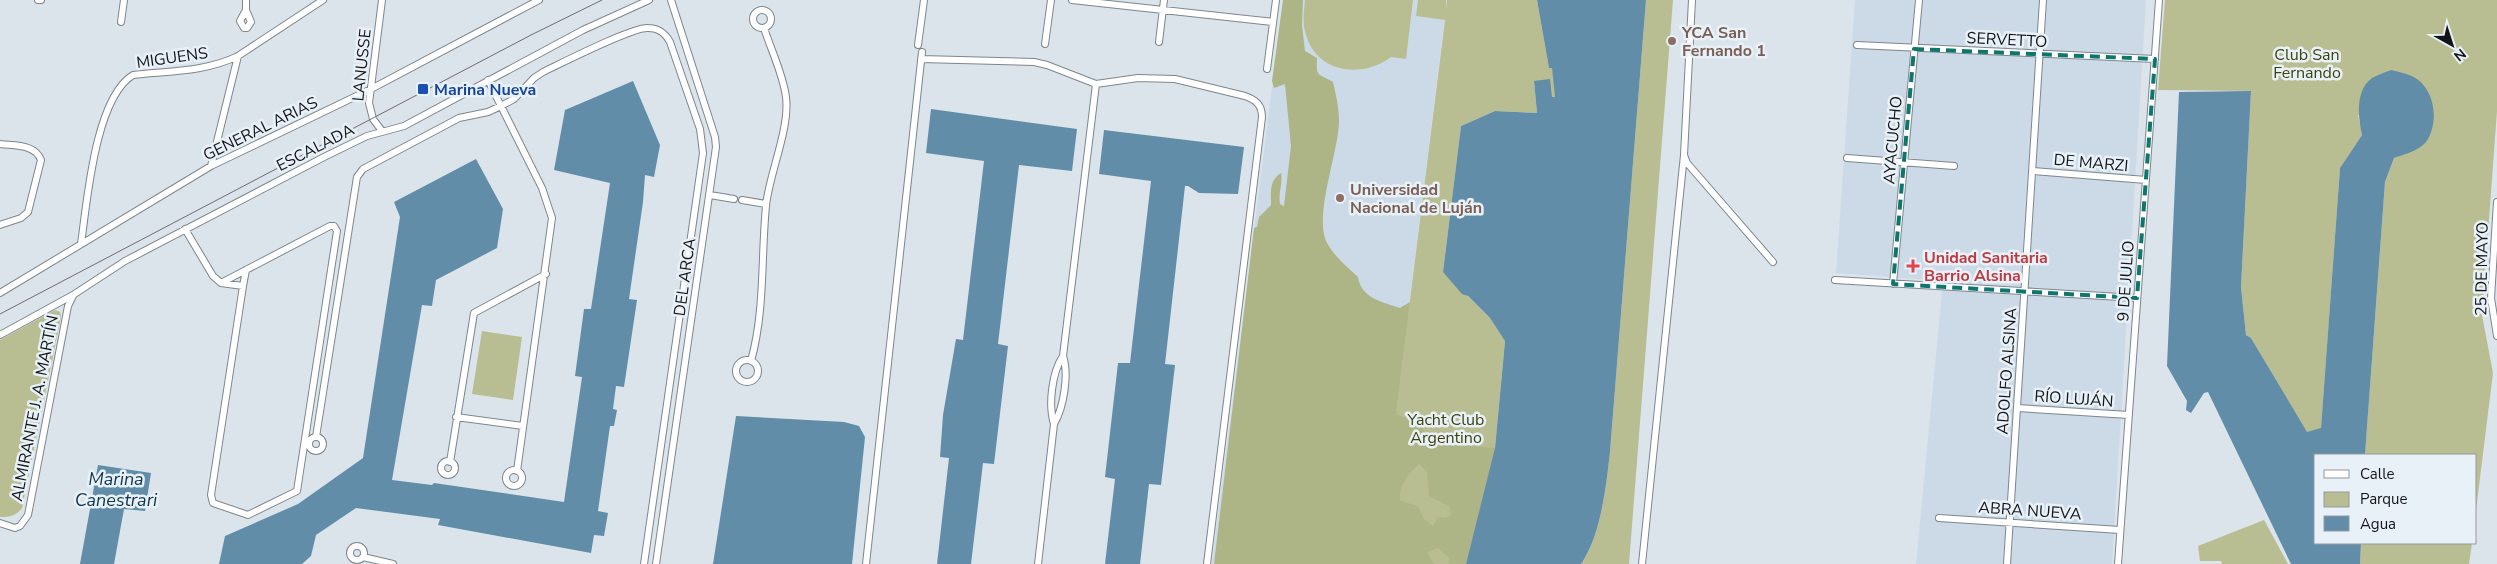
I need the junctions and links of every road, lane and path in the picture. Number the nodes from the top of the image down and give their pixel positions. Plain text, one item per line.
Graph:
1 (124, 0) edge
2 (246, 0) edge
3 (323, 0) edge
4 (382, 0) edge
5 (539, 0) edge
6 (650, 0) edge
7 (671, 0) edge
8 (924, 0) edge
9 (1051, 0) edge
10 (1072, 0) edge
11 (1164, 0) edge
12 (1276, 0) edge
13 (1692, 0) edge
14 (1919, 0) edge
15 (2043, 0) edge
16 (2158, 0) edge
17 (1163, 9) junction
18 (246, 10) dead end
19 (121, 22) dead end
20 (1273, 22) junction
21 (764, 28) dead end
22 (1159, 42) dead end
23 (918, 44) dead end
24 (1044, 44) dead end
25 (1857, 45) dead end
26 (1914, 49) junction
27 (2040, 55) junction
28 (238, 56) junction
29 (2155, 60) junction
30 (1267, 69) dead end
31 (488, 80) junction
32 (1096, 84) junction
33 (371, 89) junction
34 (501, 106) junction
35 (382, 131) junction
36 (0, 144) edge
37 (1684, 155) junction
38 (1847, 158) dead end
39 (1904, 163) junction
40 (211, 166) junction
41 (1954, 166) dead end
42 (2033, 171) junction
43 (2146, 180) junction
44 (710, 195) junction
45 (734, 199) dead end
46 (742, 200) dead end
47 (2497, 202) edge
48 (766, 204) junction
49 (0, 225) edge
50 (185, 229) junction
51 (80, 244) junction
52 (1774, 262) dead end
53 (246, 270) junction
54 (546, 274) junction
55 (1835, 280) dead end
56 (221, 283) junction
57 (1893, 284) junction
58 (243, 286) junction
59 (2025, 291) junction
60 (0, 293) edge
61 (74, 295) junction
62 (2138, 298) junction
63 (0, 335) edge
64 (2497, 336) edge
65 (751, 361) dead end
66 (2017, 408) junction
67 (2129, 415) junction
68 (456, 417) junction
69 (524, 426) junction
70 (316, 437) dead end
71 (450, 462) dead end
72 (517, 471) dead end
73 (1939, 518) dead end
74 (0, 523) edge
75 (2009, 523) junction
76 (2120, 530) junction
77 (362, 557) dead end
78 (393, 564) edge
79 (644, 564) edge
80 (656, 564) edge
81 (866, 564) edge
82 (1038, 564) edge
83 (1207, 564) edge
84 (1642, 564) edge
85 (2007, 564) edge
86 (2118, 564) edge

1 - 19 street
2 - 18 street
3 - 28 street, MIGUENS
4 - 33 street, LANUSSE
5 - 33 street, GENERAL ARIAS
6 - 31 street, ESCALADA
7 - 44 street, DEL ARCA
8 - 23 street
9 - 24 street
10 - 17 street
11 - 17 street
12 - 20 street
13 - 37 street
14 - 26 street, AYACUCHO
15 - 27 street, ADOLFO ALSINA
16 - 29 street, 9 DE JULIO
17 - 20 street
17 - 22 street
20 - 30 street
21 - 48 street
25 - 26 street, SERVETTO
26 - 27 street, SERVETTO
26 - 39 street, AYACUCHO
27 - 29 street, SERVETTO
27 - 42 street, ADOLFO ALSINA
28 - 40 street
28 - 51 street, MIGUENS
29 - 43 street, 9 DE JULIO
31 - 34 street
31 - 35 street, ESCALADA
32 - 81 street
32 - 82 street
32 - 83 street
33 - 35 street, LANUSSE
33 - 40 street, GENERAL ARIAS
34 - 54 street
34 - 70 street
34 - 79 street
35 - 50 street, ESCALADA
36 - 49 street
37 - 52 street
37 - 84 street
38 - 39 street
39 - 41 street
39 - 57 street, AYACUCHO
40 - 51 street, GENERAL ARIAS
42 - 43 street, DE MARZI
42 - 59 street, ADOLFO ALSINA
43 - 62 street, 9 DE JULIO
44 - 45 street
44 - 80 street, DEL ARCA
46 - 48 street
47 - 64 street, 25 DE MAYO
48 - 65 street
50 - 56 street
50 - 61 street, ESCALADA
51 - 60 street, GENERAL ARIAS
53 - 56 street
53 - 58 street
53 - 58 street
54 - 68 street
54 - 69 street
55 - 57 street
56 - 58 street
57 - 59 street
59 - 62 street
59 - 66 street, ADOLFO ALSINA
61 - 63 street, ESCALADA
61 - 74 street, ALMIRANTE J. A. MARTÍN
62 - 67 street, 9 DE JULIO
66 - 67 street, RÍO LUJÁN
66 - 75 street, ADOLFO ALSINA
67 - 76 street, 9 DE JULIO
68 - 69 street
68 - 71 street
69 - 72 street
73 - 75 street, ABRA NUEVA
75 - 76 street, ABRA NUEVA
75 - 85 street, ADOLFO ALSINA
76 - 86 street, 9 DE JULIO
77 - 78 street

